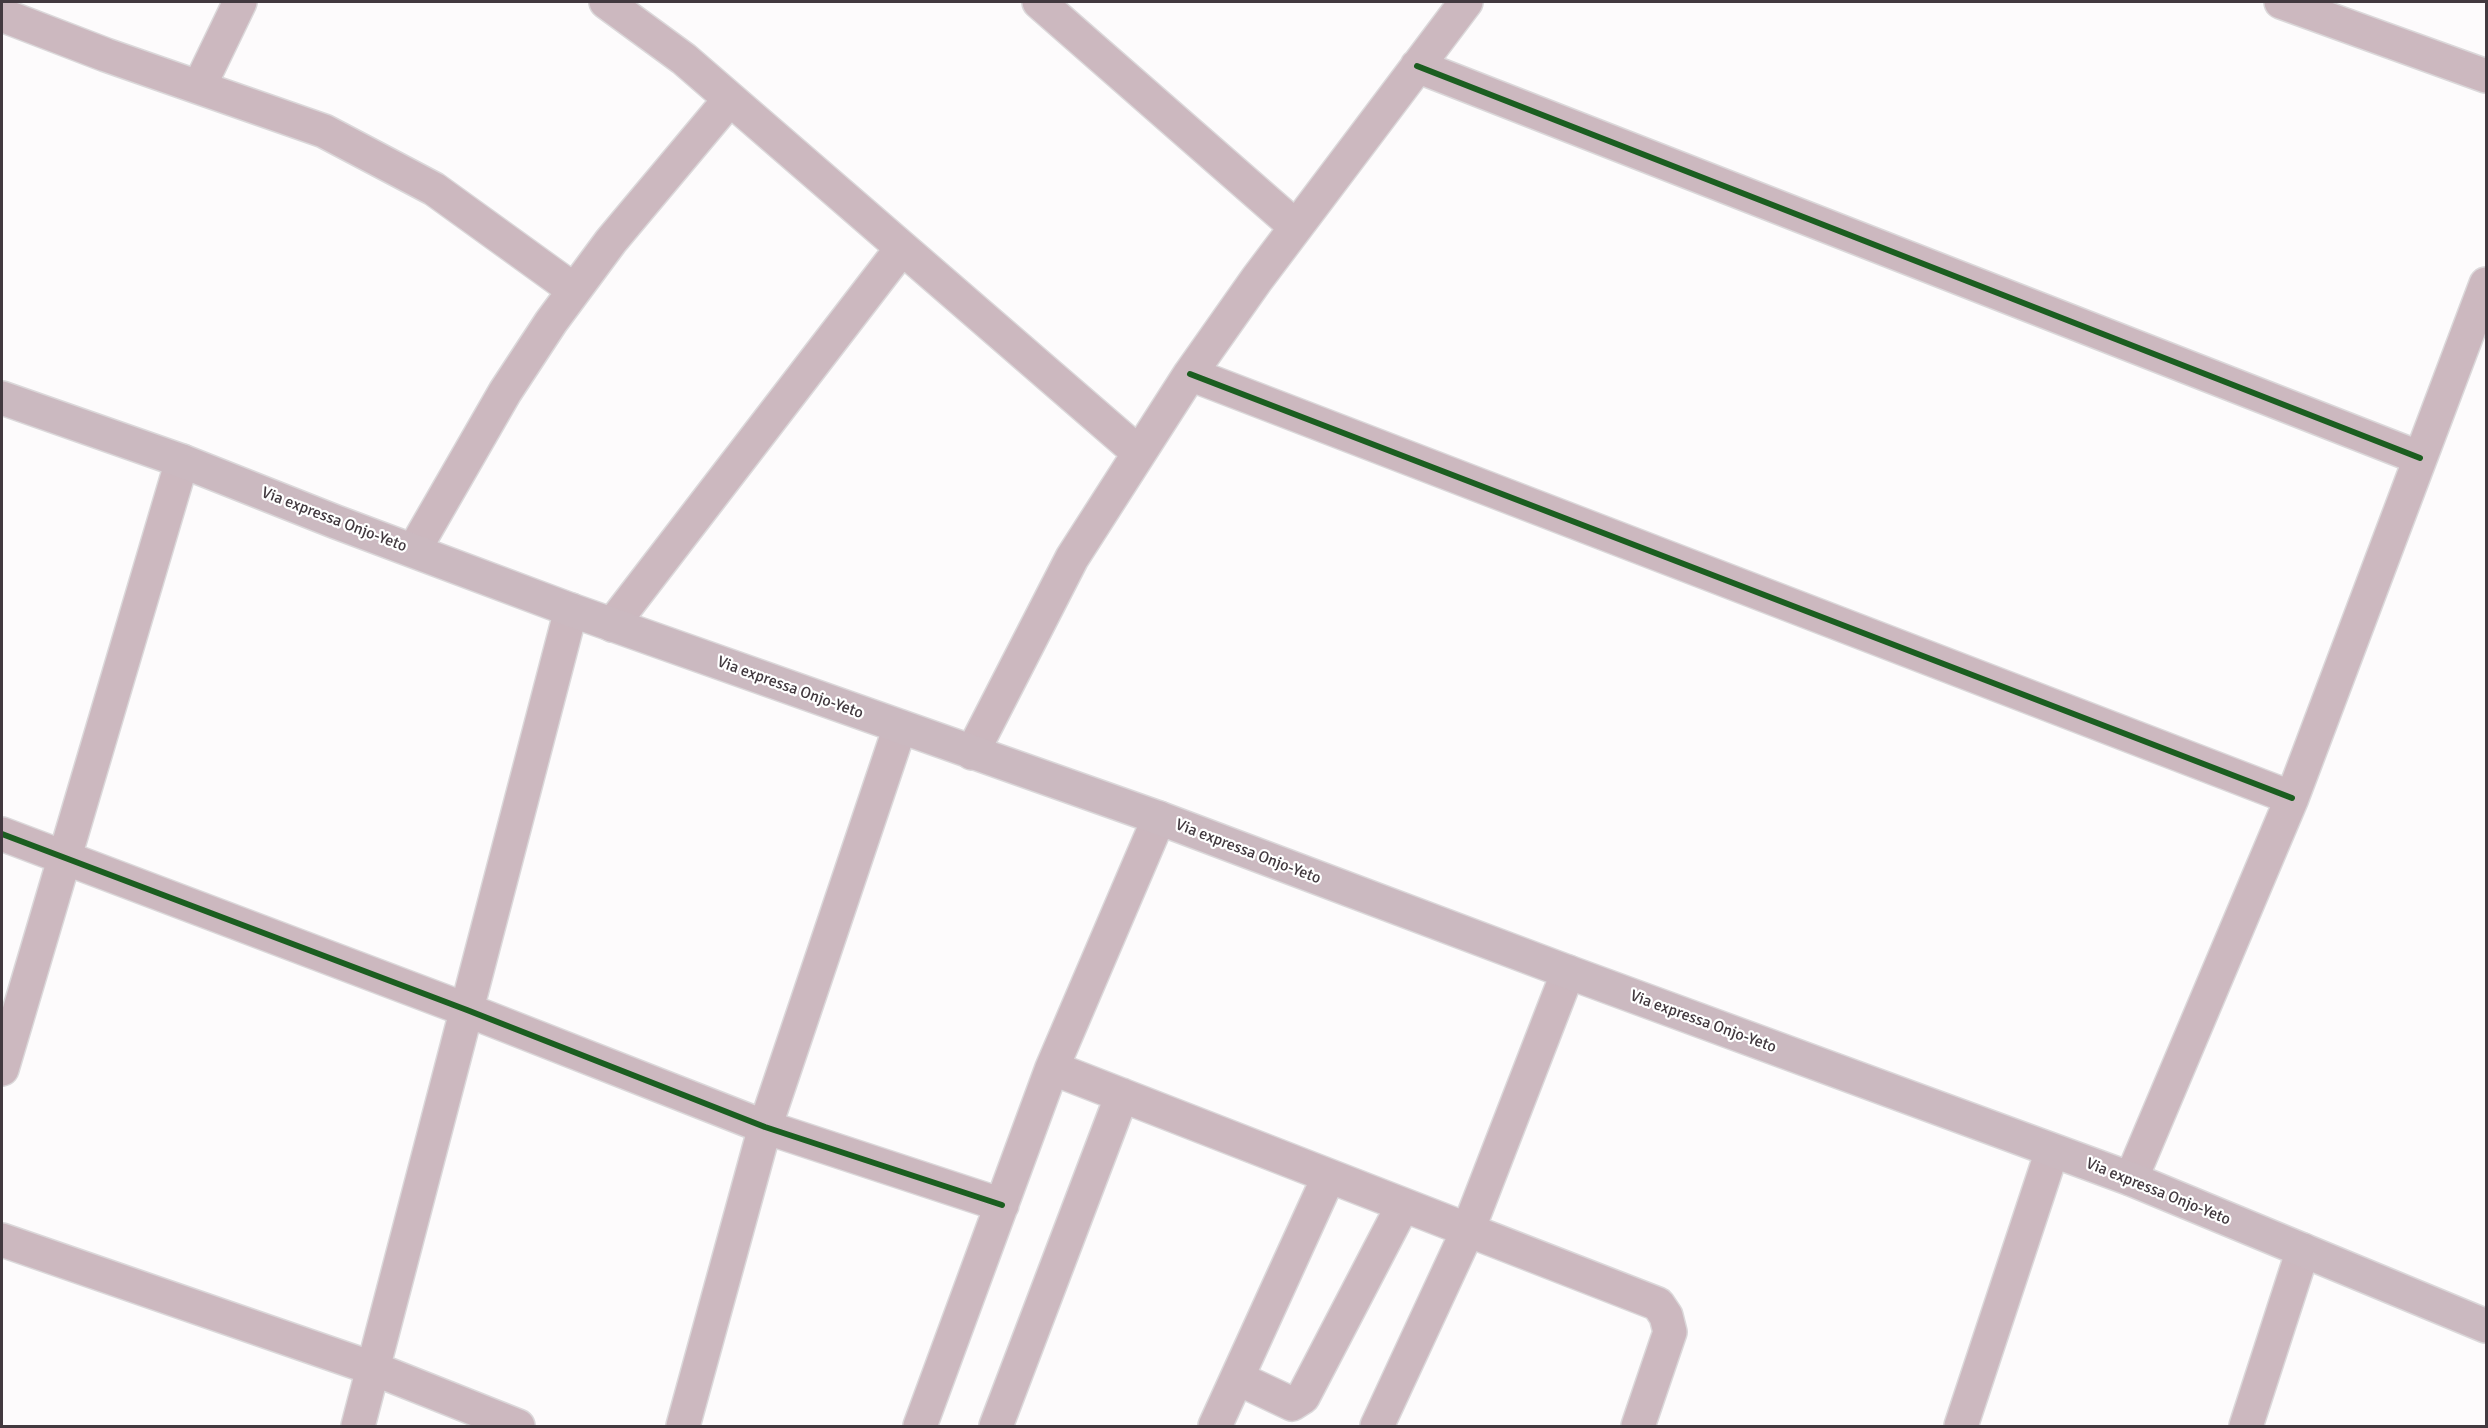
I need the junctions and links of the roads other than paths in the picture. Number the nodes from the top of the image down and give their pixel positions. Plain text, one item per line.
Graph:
1 (240, 2) edge
2 (606, 2) edge
3 (1039, 2) edge
4 (1467, 2) edge
5 (2281, 2) edge
6 (2, 15) edge
7 (1417, 66) junction
8 (2487, 76) edge
9 (199, 87) junction
10 (730, 99) junction
11 (1296, 227) junction
12 (902, 248) junction
13 (2487, 284) edge
14 (574, 290) junction
15 (1190, 374) junction
16 (2, 398) edge
17 (1139, 453) junction
18 (2420, 458) junction
19 (182, 461) junction
20 (414, 550) junction
21 (571, 610) junction
22 (612, 625) junction
23 (900, 727) junction
24 (972, 753) junction
25 (2292, 798) junction
26 (1159, 818) junction
27 (2, 834) edge
28 (66, 857) junction
29 (1568, 972) junction
30 (467, 1010) junction
31 (1052, 1068) junction
32 (2, 1069) edge
33 (1122, 1095) junction
34 (765, 1127) junction
35 (2052, 1151) junction
36 (1329, 1176) junction
37 (2131, 1179) junction
38 (1002, 1205) junction
39 (1403, 1205) junction
40 (1468, 1230) junction
41 (2, 1240) edge
42 (2303, 1250) junction
43 (2487, 1326) edge
44 (372, 1368) junction
45 (1237, 1378) junction
46 (358, 1426) edge
47 (518, 1426) edge
48 (683, 1426) edge
49 (920, 1426) edge
50 (996, 1426) edge
51 (1215, 1426) edge
52 (1377, 1426) edge
53 (1638, 1426) edge
54 (1961, 1426) edge
55 (2246, 1426) edge

1 - 9 street
2 - 10 street
3 - 11 street
4 - 7 street
5 - 8 street
6 - 9 street
7 - 11 street
7 - 18 street
9 - 14 street
10 - 12 street
10 - 14 street
11 - 15 street
12 - 17 street
12 - 22 street
13 - 18 street
14 - 20 street
15 - 17 street
15 - 25 street
16 - 19 main road, Via expressa Onjo-Yeto
17 - 24 street
18 - 25 street
19 - 20 main road, Via expressa Onjo-Yeto
19 - 28 street
20 - 21 main road, Via expressa Onjo-Yeto
21 - 22 main road, Via expressa Onjo-Yeto
21 - 30 street
22 - 23 main road, Via expressa Onjo-Yeto
23 - 24 main road, Via expressa Onjo-Yeto
23 - 34 street
24 - 26 main road, Via expressa Onjo-Yeto
25 - 37 street
26 - 29 main road, Via expressa Onjo-Yeto
26 - 31 street
27 - 28 street
28 - 30 street
28 - 32 street
29 - 35 main road, Via expressa Onjo-Yeto
29 - 40 street
30 - 34 street
30 - 44 street
31 - 33 street
31 - 38 street
33 - 36 street
33 - 50 street
34 - 38 street
34 - 48 street
35 - 37 main road, Via expressa Onjo-Yeto
35 - 54 street
36 - 39 street
36 - 45 street
37 - 42 main road, Via expressa Onjo-Yeto
38 - 49 street
39 - 40 street
39 - 45 street
40 - 52 street
40 - 53 street
41 - 44 street
42 - 43 main road, Via expressa Onjo-Yeto
42 - 55 street
44 - 46 street
44 - 47 street
45 - 51 street

